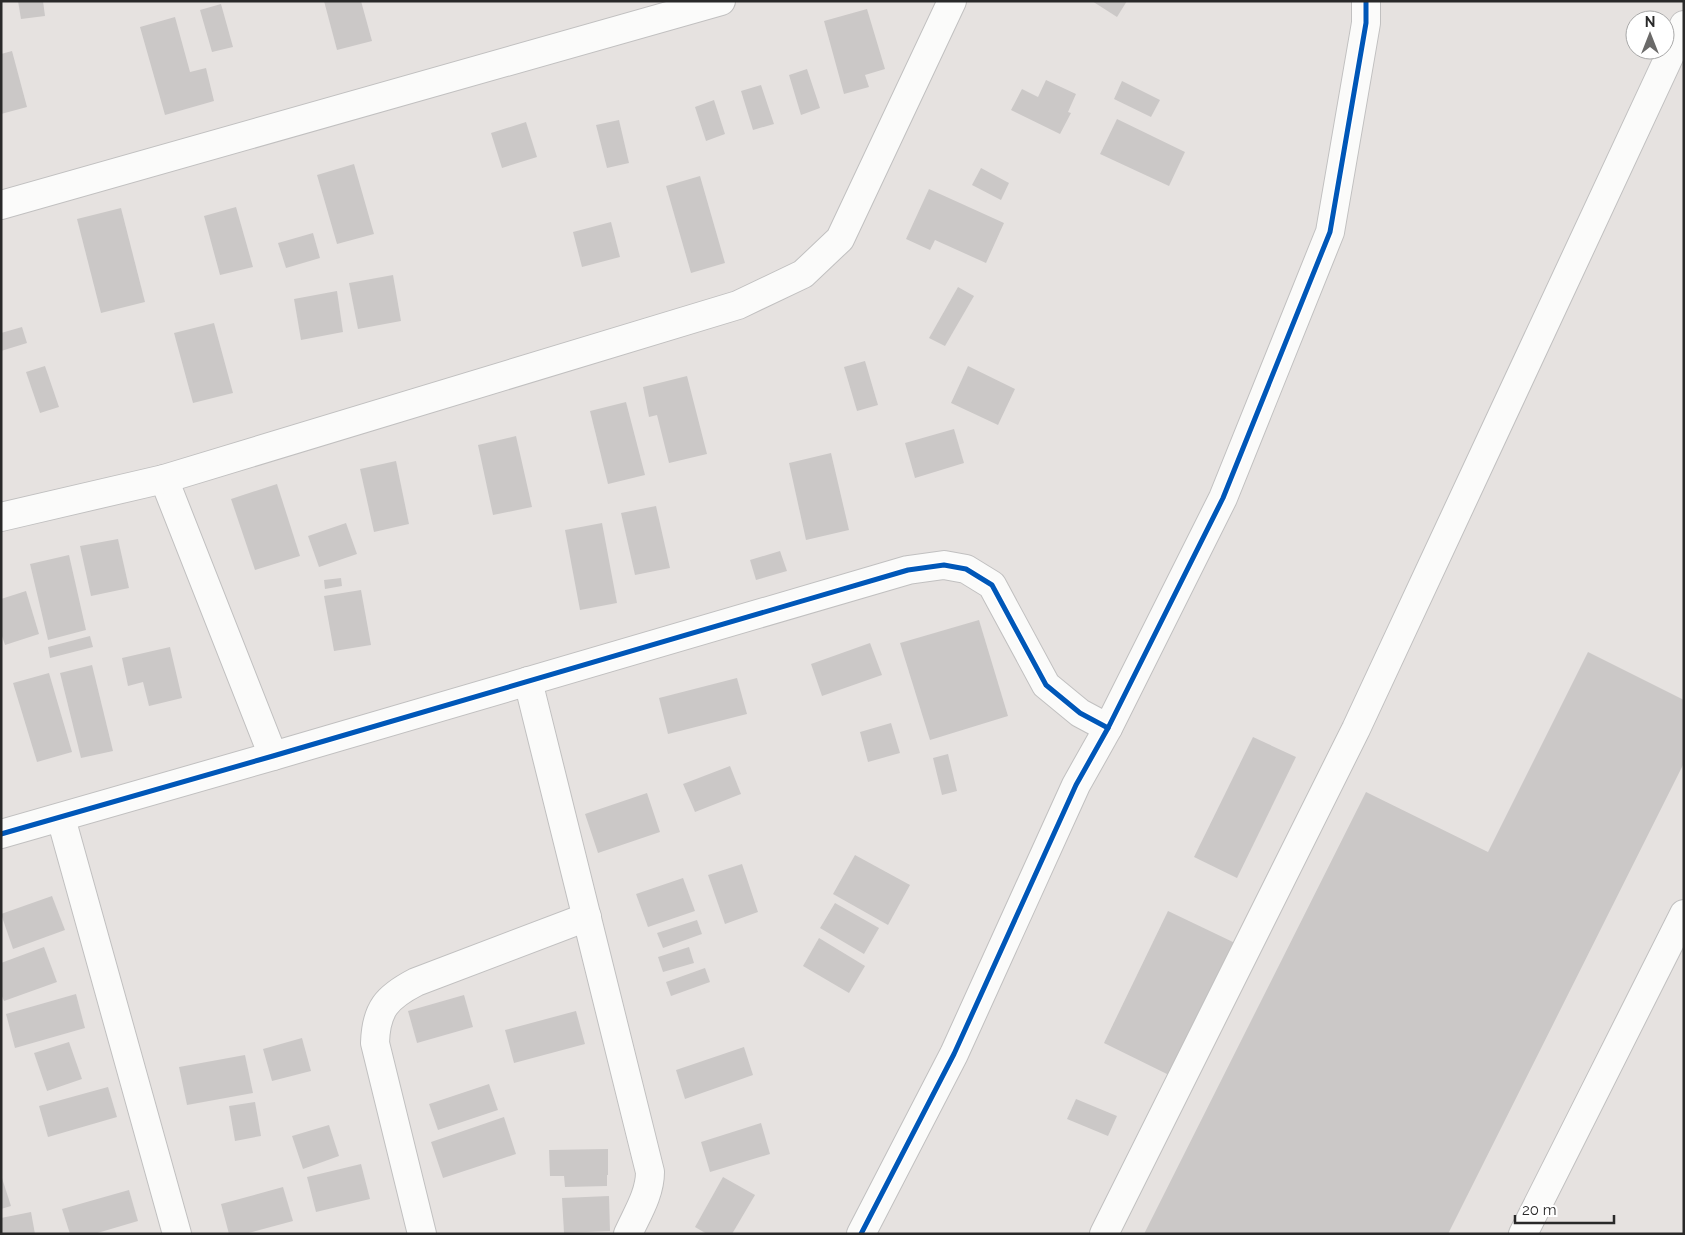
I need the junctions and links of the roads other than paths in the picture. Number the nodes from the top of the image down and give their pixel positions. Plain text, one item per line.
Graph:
1 (721, 1) edge
2 (952, 1) edge
3 (1366, 1) edge
4 (1684, 25) edge
5 (1, 205) edge
6 (164, 479) junction
7 (1, 517) edge
8 (528, 681) junction
9 (1108, 728) junction
10 (273, 756) junction
11 (61, 818) junction
12 (1, 834) edge
13 (1684, 914) edge
14 (588, 917) junction
15 (177, 1234) edge
16 (422, 1234) edge
17 (628, 1234) edge
18 (861, 1234) edge
19 (1104, 1234) edge
20 (1523, 1234) edge

1 - 5 street
2 - 6 street
3 - 9 street
4 - 19 street
6 - 7 street
6 - 10 street
8 - 9 street
8 - 10 street
8 - 14 street
9 - 18 street
10 - 11 street
11 - 12 street
11 - 15 street
13 - 20 street
14 - 16 street
14 - 17 street

